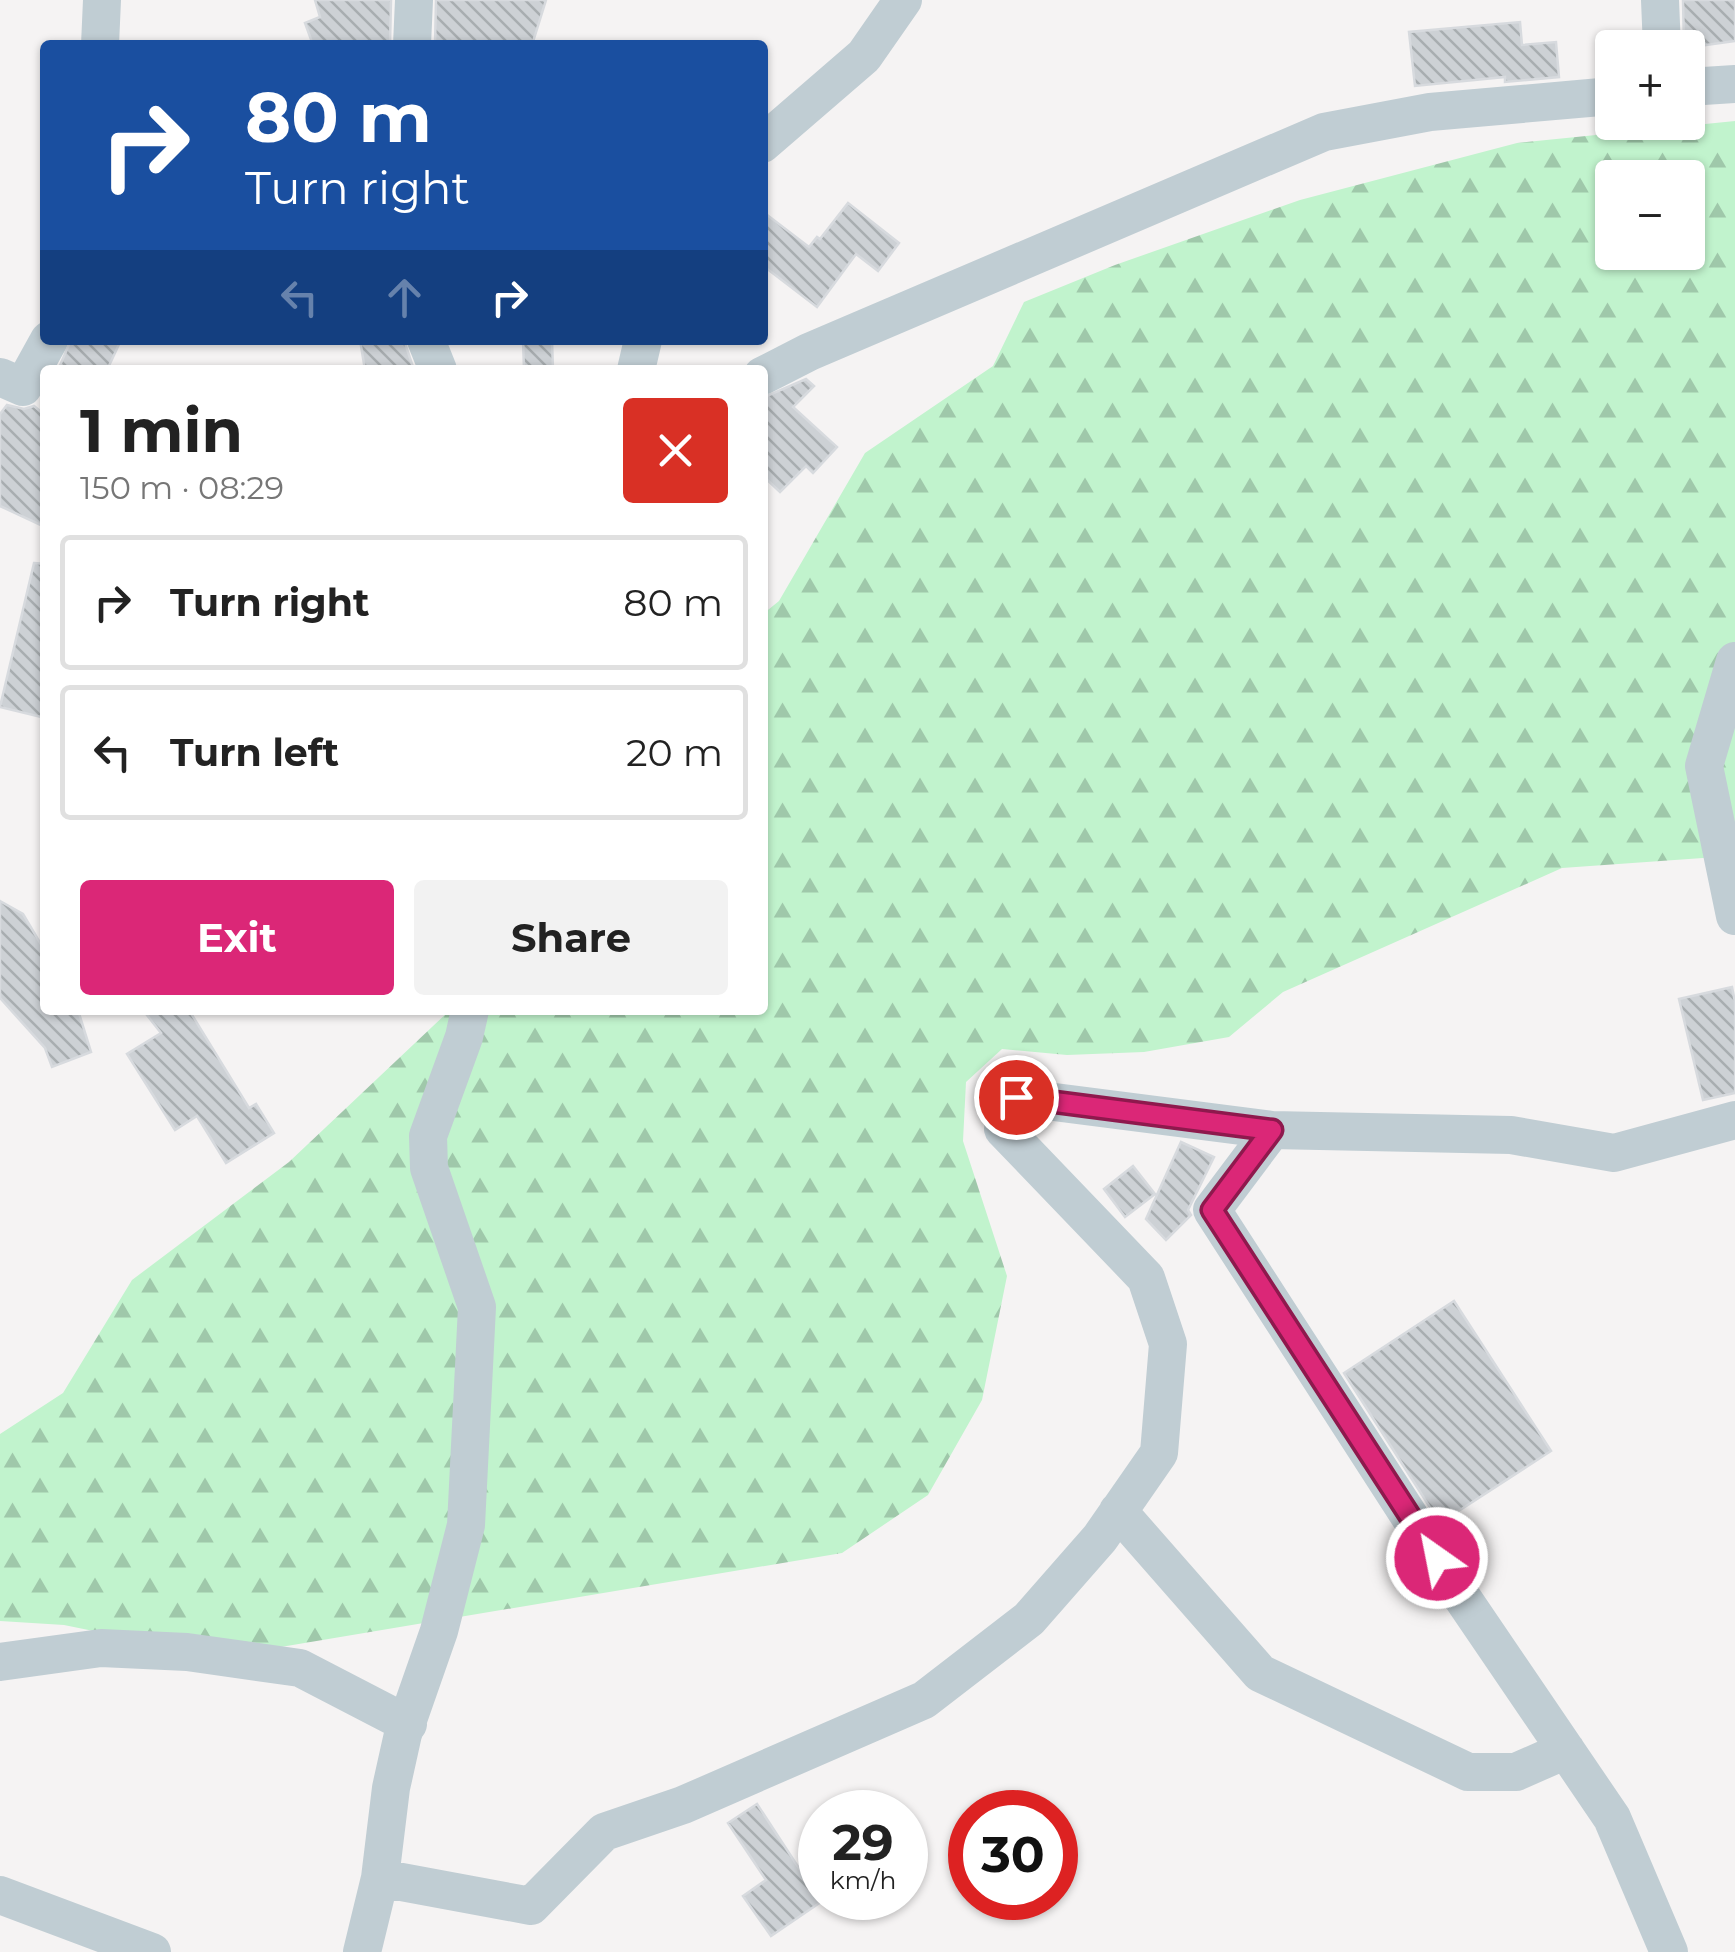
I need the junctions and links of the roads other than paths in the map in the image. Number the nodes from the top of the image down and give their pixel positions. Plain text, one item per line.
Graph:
1 (102, 0) edge
2 (414, 0) edge
3 (903, 0) edge
4 (1660, 0) edge
5 (1661, 30) edge
6 (100, 40) edge
7 (412, 40) edge
8 (1735, 84) edge
9 (1705, 87) edge
10 (1595, 97) edge
11 (768, 139) edge
12 (46, 345) edge
13 (768, 373) edge
14 (0, 377) edge
15 (1735, 661) edge
16 (1735, 916) edge
17 (469, 1015) edge
18 (1735, 1120) edge
19 (1272, 1130) junction
20 (1118, 1511) junction
21 (0, 1662) edge
22 (408, 1724) junction
23 (1566, 1750) junction
24 (380, 1878) junction
25 (0, 1894) edge
26 (152, 1952) edge
27 (362, 1952) edge
28 (1670, 1952) edge

1 - 6 street
2 - 7 street
3 - 11 street
4 - 5 street
8 - 9 street
10 - 13 street
12 - 14 street
15 - 16 street
17 - 22 street
18 - 19 street
19 - 20 street
19 - 23 street
20 - 23 street
20 - 24 street
21 - 22 street
22 - 24 street
23 - 28 street
24 - 27 street
25 - 26 street

